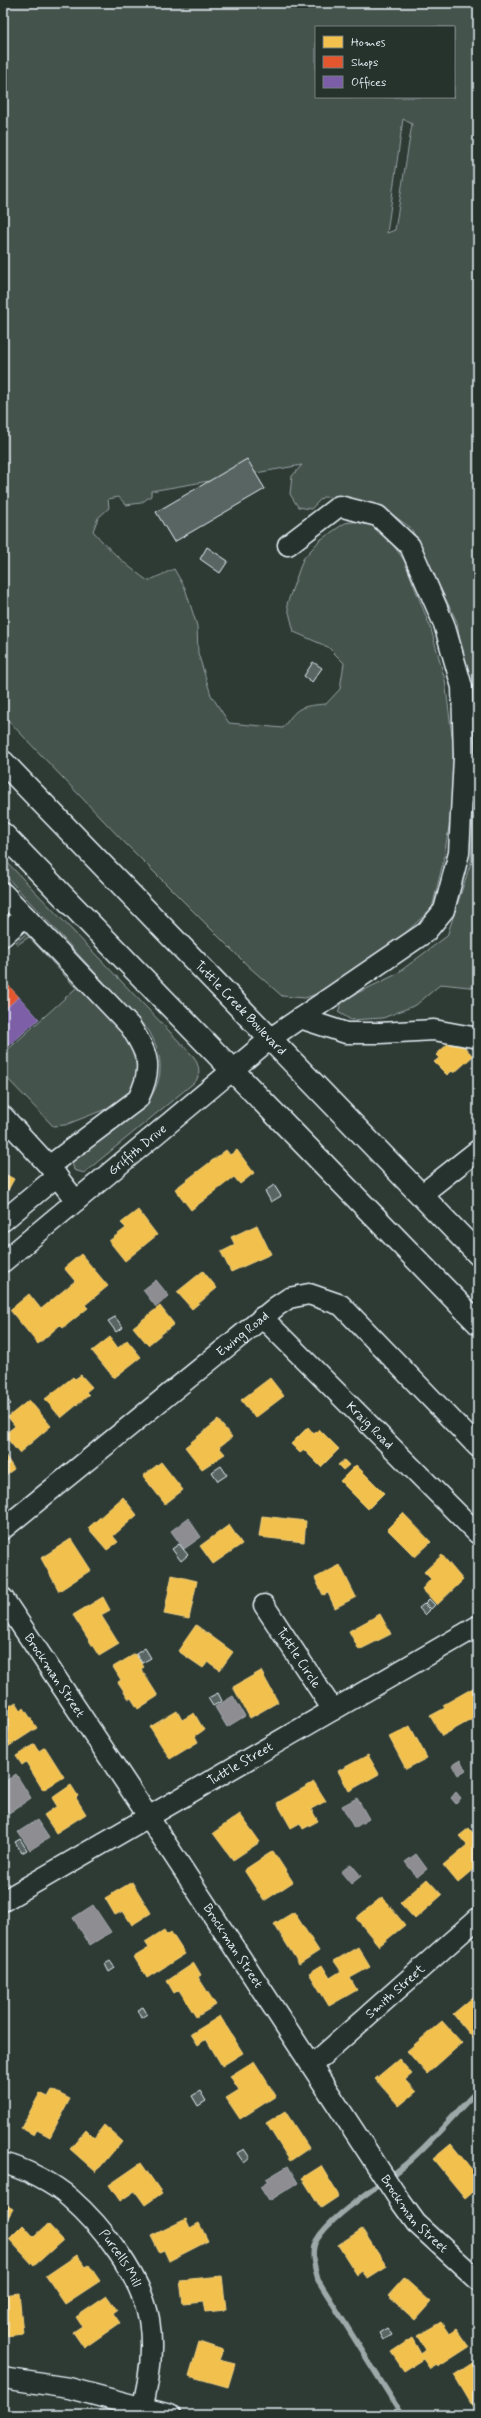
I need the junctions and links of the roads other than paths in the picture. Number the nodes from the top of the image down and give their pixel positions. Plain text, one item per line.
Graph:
1 (288, 545) dead end
2 (3, 762) edge
3 (3, 834) edge
4 (3, 893) edge
5 (25, 916) junction
6 (3, 936) edge
7 (300, 1018) junction
8 (271, 1038) junction
9 (478, 1038) edge
10 (232, 1071) junction
11 (3, 1116) edge
12 (478, 1150) edge
13 (53, 1171) junction
14 (421, 1195) junction
15 (76, 1201) junction
16 (3, 1221) edge
17 (478, 1254) edge
18 (3, 1262) edge
19 (262, 1318) junction
20 (478, 1323) edge
21 (478, 1447) edge
22 (3, 1529) edge
23 (478, 1534) edge
24 (3, 1598) edge
25 (264, 1605) dead end
26 (478, 1626) edge
27 (333, 1710) junction
28 (148, 1816) junction
29 (3, 1901) edge
30 (478, 1918) edge
31 (312, 2065) junction
32 (3, 2163) edge
33 (478, 2280) edge
34 (3, 2378) edge
35 (141, 2411) edge
36 (170, 2415) edge

1 - 7 street, Griffith Drive
2 - 8 highway, Tuttle Creek Boulevard
3 - 10 highway
4 - 5 street
5 - 6 street
5 - 13 street
7 - 8 street, Griffith Drive
7 - 9 street
8 - 10 street, Griffith Drive
8 - 14 highway, Tuttle Creek Boulevard
10 - 15 street, Griffith Drive
10 - 20 highway
11 - 13 street
12 - 14 street
13 - 15 street
13 - 16 street
14 - 17 highway, Tuttle Creek Boulevard
15 - 18 street, Griffith Drive
19 - 21 street, Ewing Road
19 - 22 street, Ewing Road
19 - 23 street, Kraig Road
24 - 28 street, Brockman Street
25 - 27 street, Tuttle Circle
26 - 27 street, Tuttle Street
27 - 28 street, Tuttle Street
28 - 29 street, Tuttle Street
28 - 31 street, Brockman Street
30 - 31 street, Smith Street
31 - 33 street, Brockman Street
32 - 35 street, Purcells Mill
34 - 35 street
35 - 36 street

